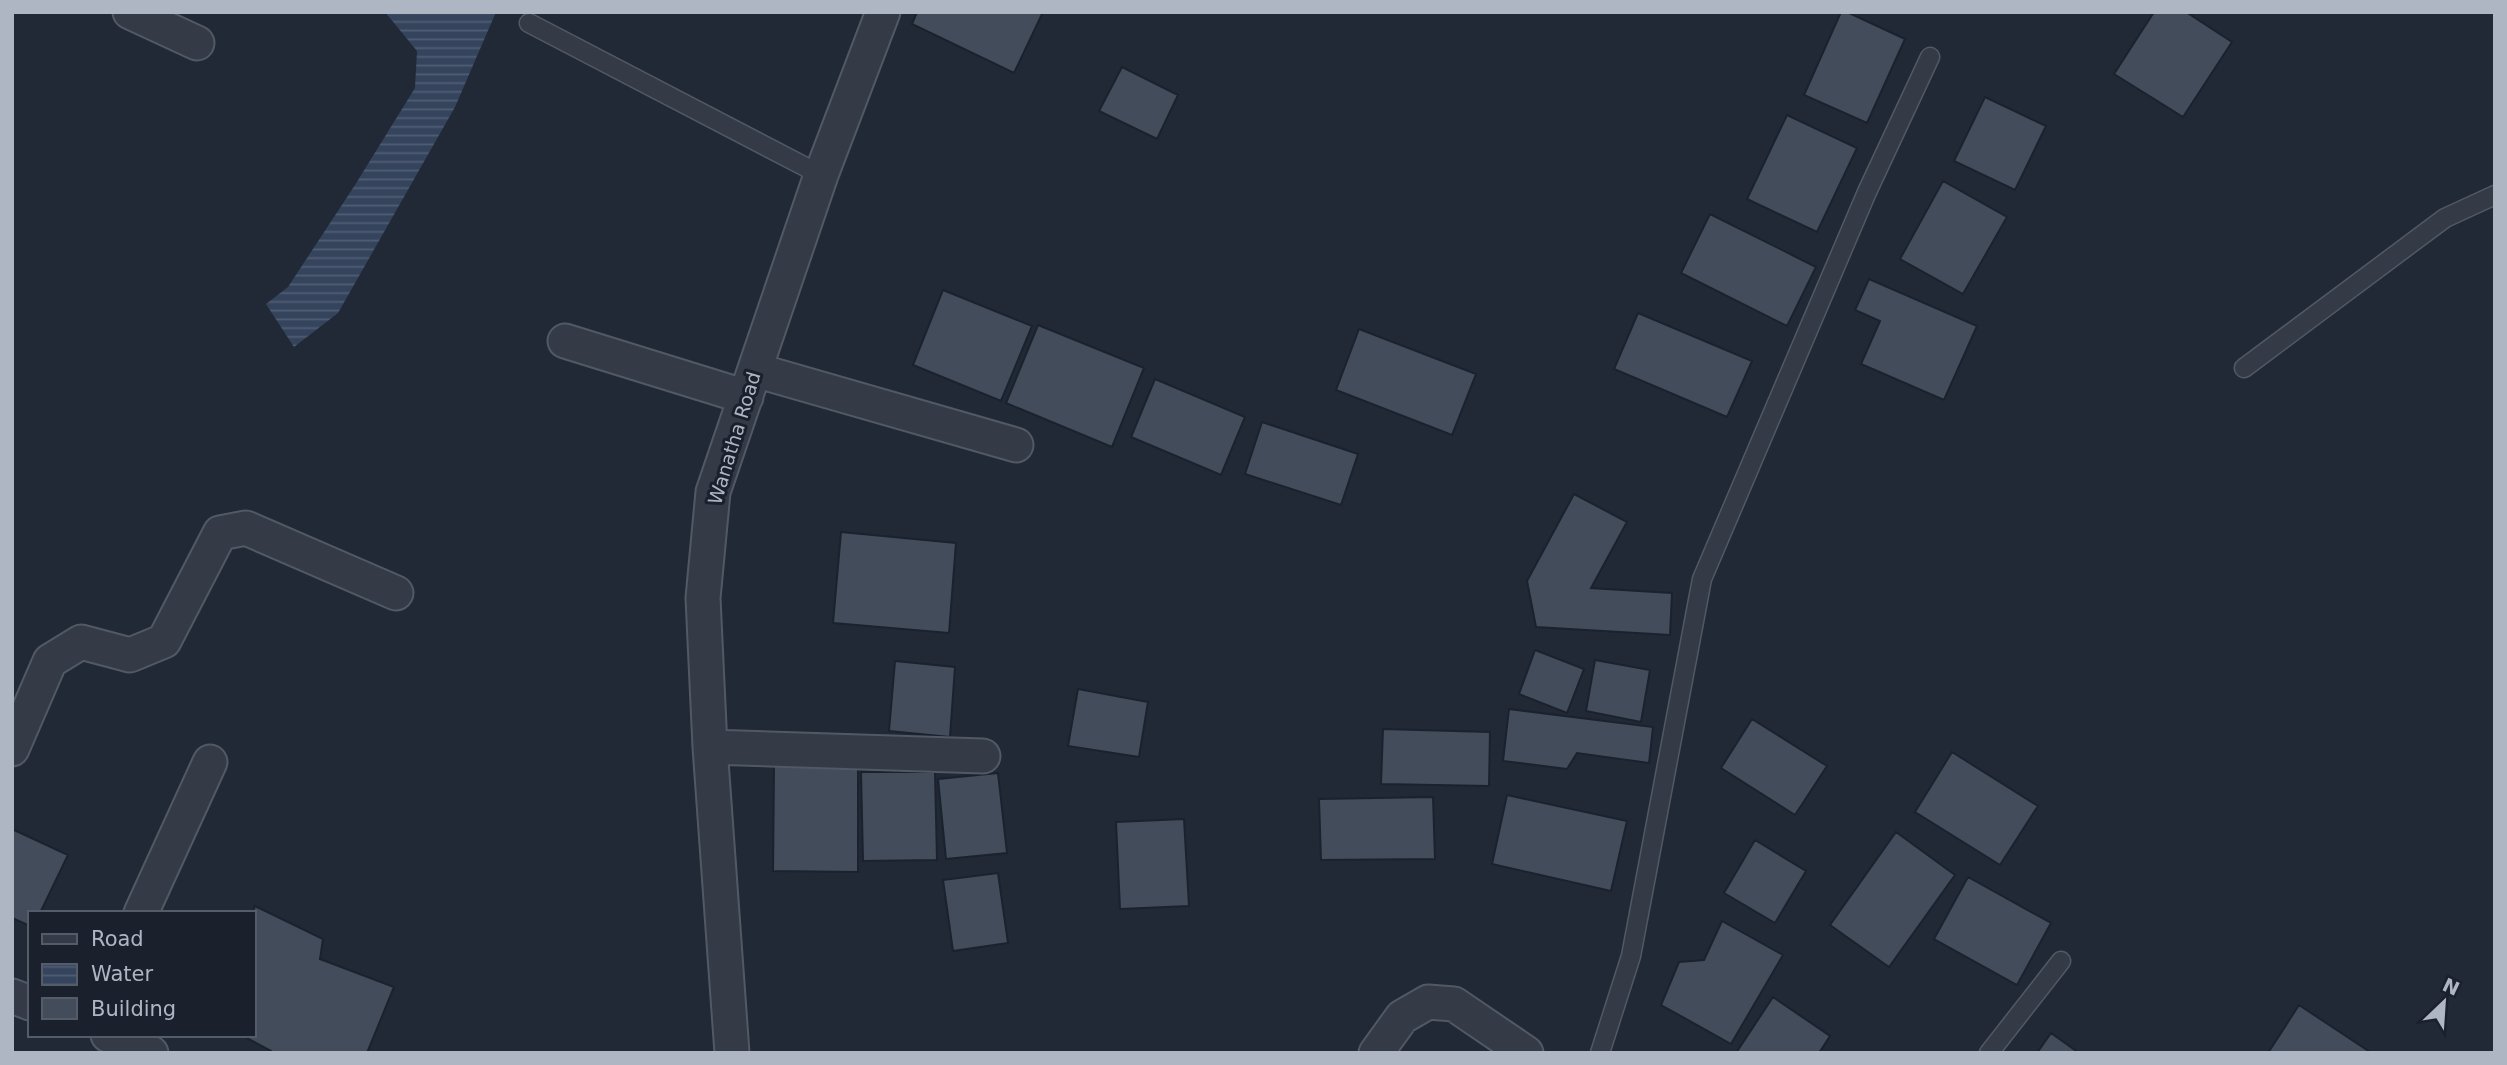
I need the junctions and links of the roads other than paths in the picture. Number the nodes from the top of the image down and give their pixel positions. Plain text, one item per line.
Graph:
1 (130, 12) edge
2 (883, 12) edge
3 (529, 23) dead end
4 (197, 43) dead end
5 (1930, 57) dead end
6 (821, 175) junction
7 (2495, 195) edge
8 (565, 341) dead end
9 (2244, 368) dead end
10 (750, 384) junction
11 (1016, 444) dead end
12 (396, 593) dead end
13 (710, 747) junction
14 (12, 749) edge
15 (984, 756) dead end
16 (209, 762) dead end
17 (142, 911) edge
18 (2061, 961) dead end
19 (113, 1037) edge
20 (151, 1053) edge
21 (732, 1053) edge
22 (1376, 1053) edge
23 (1526, 1053) edge
24 (1600, 1053) edge
25 (1989, 1053) edge

1 - 4 street
2 - 6 street, Wanatha Road
3 - 6 lane
5 - 24 lane
6 - 10 street, Wanatha Road
7 - 9 lane
8 - 10 street
10 - 11 street
10 - 13 street, Wanatha Road
12 - 14 street
13 - 15 street
13 - 21 street, Wanatha Road
16 - 17 street
18 - 25 lane
19 - 20 street
22 - 23 street

